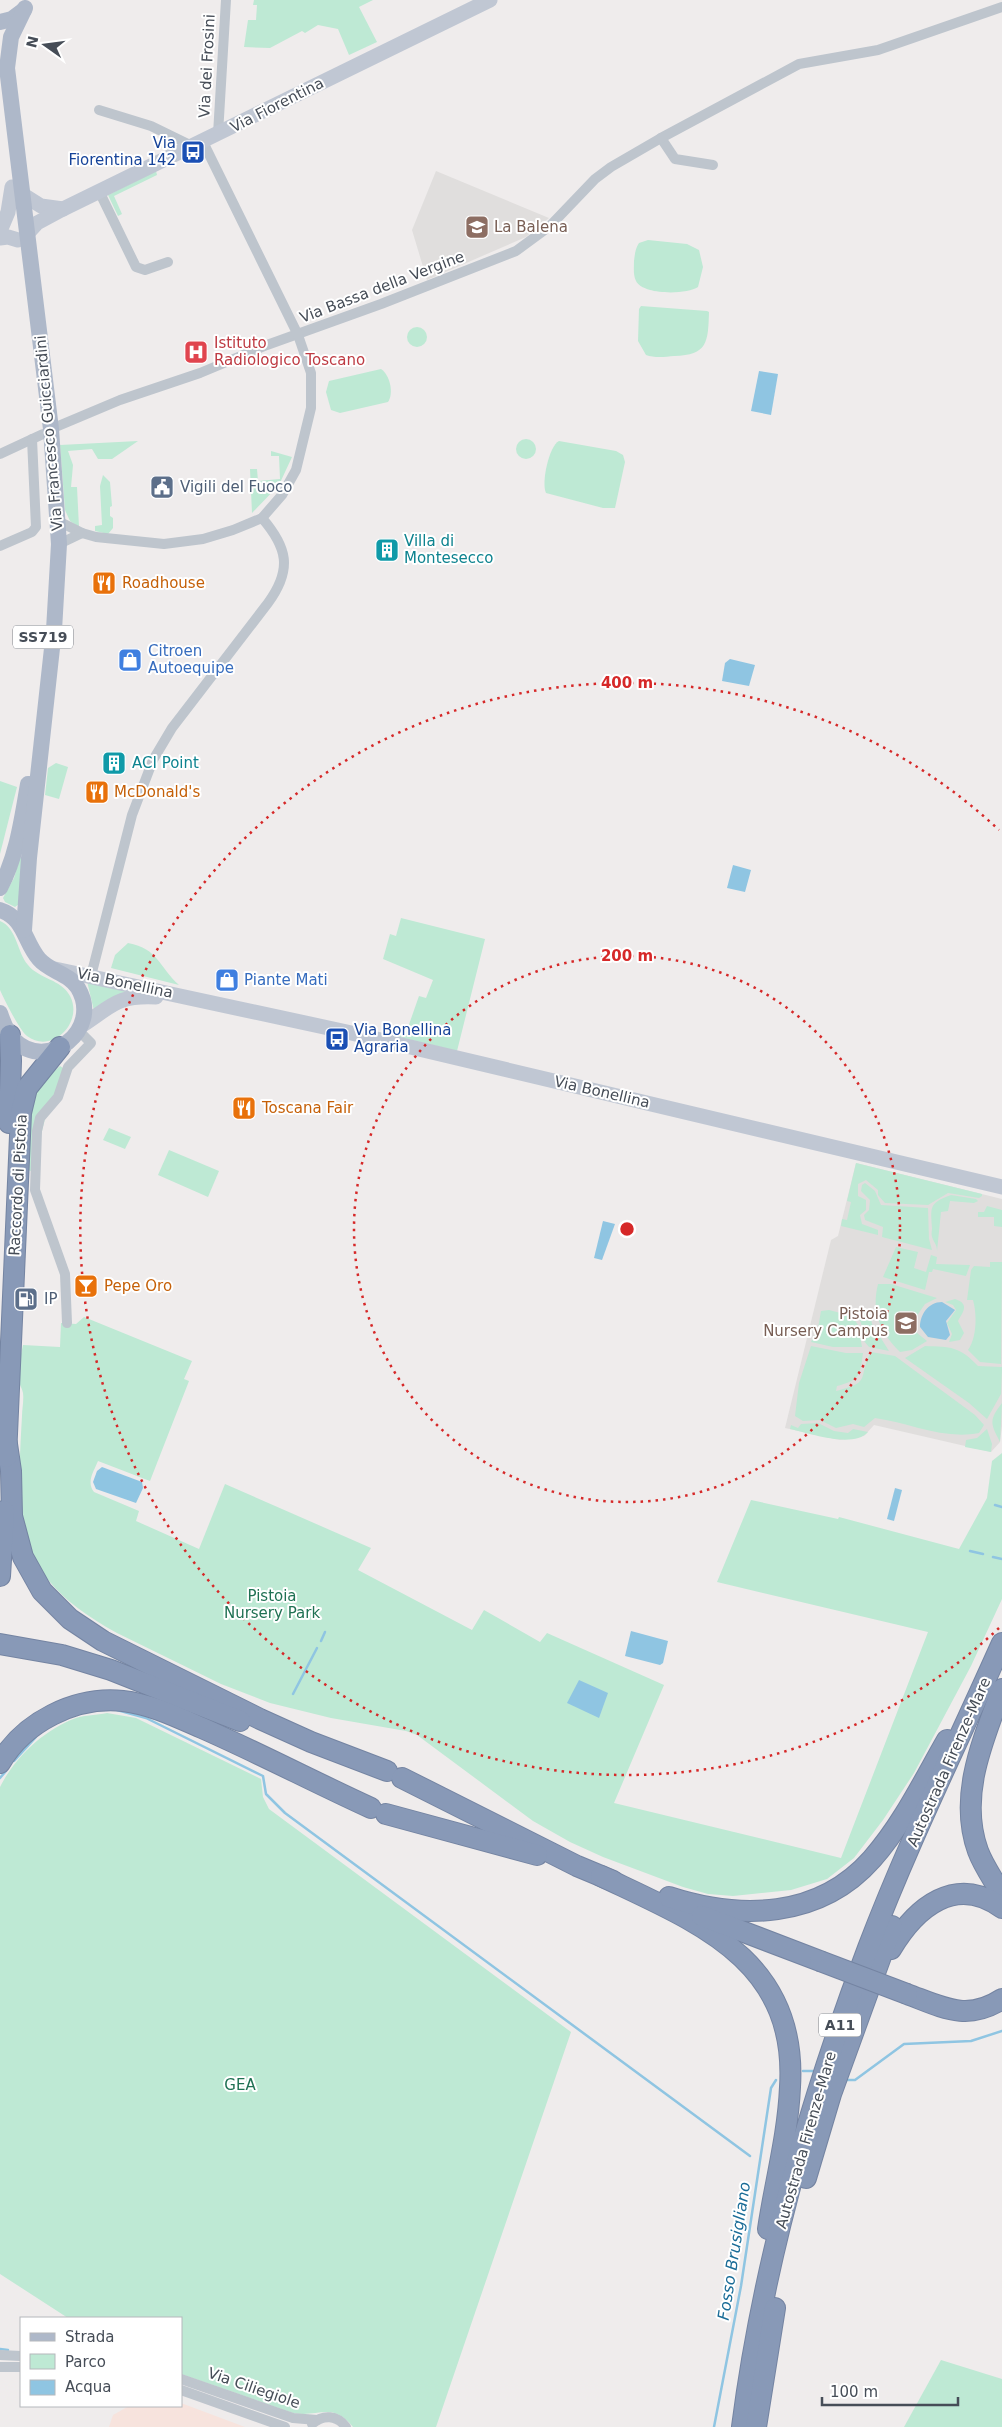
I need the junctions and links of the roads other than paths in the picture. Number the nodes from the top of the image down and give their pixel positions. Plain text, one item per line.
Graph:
1 (226, 0) edge
2 (490, 0) edge
3 (28, 4) edge
4 (465, 6) edge
5 (1002, 7) edge
6 (0, 22) edge
7 (0, 78) edge
8 (99, 110) dead end
9 (218, 134) junction
10 (661, 138) junction
11 (198, 144) junction
12 (713, 165) dead end
13 (17, 191) junction
14 (99, 191) junction
15 (63, 208) junction
16 (0, 231) edge
17 (23, 237) junction
18 (0, 238) edge
19 (168, 262) dead end
20 (298, 335) junction
21 (42, 434) junction
22 (0, 454) edge
23 (262, 518) junction
24 (58, 521) junction
25 (82, 534) junction
26 (59, 544) junction
27 (0, 546) edge
28 (0, 888) edge
29 (0, 910) edge
30 (24, 930) junction
31 (49, 967) junction
32 (91, 976) junction
33 (200, 999) junction
34 (0, 1013) edge
35 (80, 1028) junction
36 (10, 1035) junction
37 (60, 1047) junction
38 (1002, 1187) edge
39 (0, 1323) edge
40 (66, 1324) dead end
41 (6, 1444) junction
42 (0, 1576) edge
43 (1002, 1636) edge
44 (1002, 1643) edge
45 (5, 1645) edge
46 (1002, 1676) edge
47 (1002, 1689) edge
48 (204, 1708) junction
49 (311, 1742) junction
50 (0, 1763) edge
51 (295, 1770) junction
52 (577, 1866) junction
53 (601, 1876) junction
54 (1002, 1895) edge
55 (1002, 1908) edge
56 (1002, 1999) edge
57 (860, 2011) junction
58 (0, 2355) edge
59 (20, 2356) edge
60 (750, 2359) junction
61 (0, 2367) edge
62 (20, 2368) edge
63 (182, 2379) edge
64 (182, 2390) edge
65 (314, 2423) edge
66 (285, 2427) edge
67 (346, 2427) edge
68 (742, 2427) edge
69 (756, 2427) edge

1 - 9 street, Via dei Frosini
2 - 4 main road, Via Fiorentina
3 - 6 main road, SS719
3 - 13 main road, SS719
4 - 9 main road, Via Fiorentina
5 - 10 street, Via Bassa della Vergine
7 - 13 main road, SS719
8 - 11 street
9 - 11 main road, Via Fiorentina
10 - 12 street
10 - 20 street, Via Bassa della Vergine
11 - 14 main road, Via Fiorentina
11 - 20 street
13 - 15 main road
13 - 16 main road
13 - 17 main road, SS719
14 - 15 main road, Via Fiorentina
14 - 19 street
15 - 17 main road, Via Fiorentina
17 - 18 main road
17 - 21 main road, Via Francesco Guicciardini / SS719
20 - 21 street, Via Bassa della Vergine
20 - 23 street
21 - 22 street, Via Bassa della Vergine
21 - 24 main road, Via Francesco Guicciardini / SS719
21 - 27 street
21 - 28 main road, Via Francesco Guicciardini / SS719
23 - 25 street
23 - 32 street
24 - 25 street
24 - 26 main road, Via Francesco Guicciardini / SS719
25 - 26 street
26 - 30 main road, Via Francesco Guicciardini / SS719
29 - 30 main road
30 - 31 main road
31 - 32 main road, Via Bonellina
31 - 35 main road
32 - 33 main road, Via Bonellina
33 - 35 main road, Via Bonellina
33 - 38 main road, Via Bonellina
34 - 36 main road
35 - 37 main road
35 - 40 street
36 - 37 main road
36 - 39 highway, Raccordo di Pistoia
37 - 41 highway, Raccordo di Pistoia
41 - 42 highway, Raccordo di Pistoia
41 - 49 highway
43 - 53 highway
44 - 60 highway, Autostrada Firenze-Mare / A11
45 - 48 highway
46 - 57 highway, Autostrada Firenze-Mare / A11
47 - 54 highway
48 - 49 highway
48 - 51 highway
49 - 52 highway
50 - 51 highway
51 - 52 highway
52 - 53 highway
53 - 56 highway, bridge
53 - 60 highway
55 - 57 highway
57 - 69 highway, Autostrada Firenze-Mare / A11
58 - 59 street
60 - 68 highway, Autostrada Firenze-Mare / A11
61 - 62 street
63 - 65 street, Via Ciliegiole
64 - 66 street, Via Ciliegiole
65 - 67 street, Via Ciliegiole

